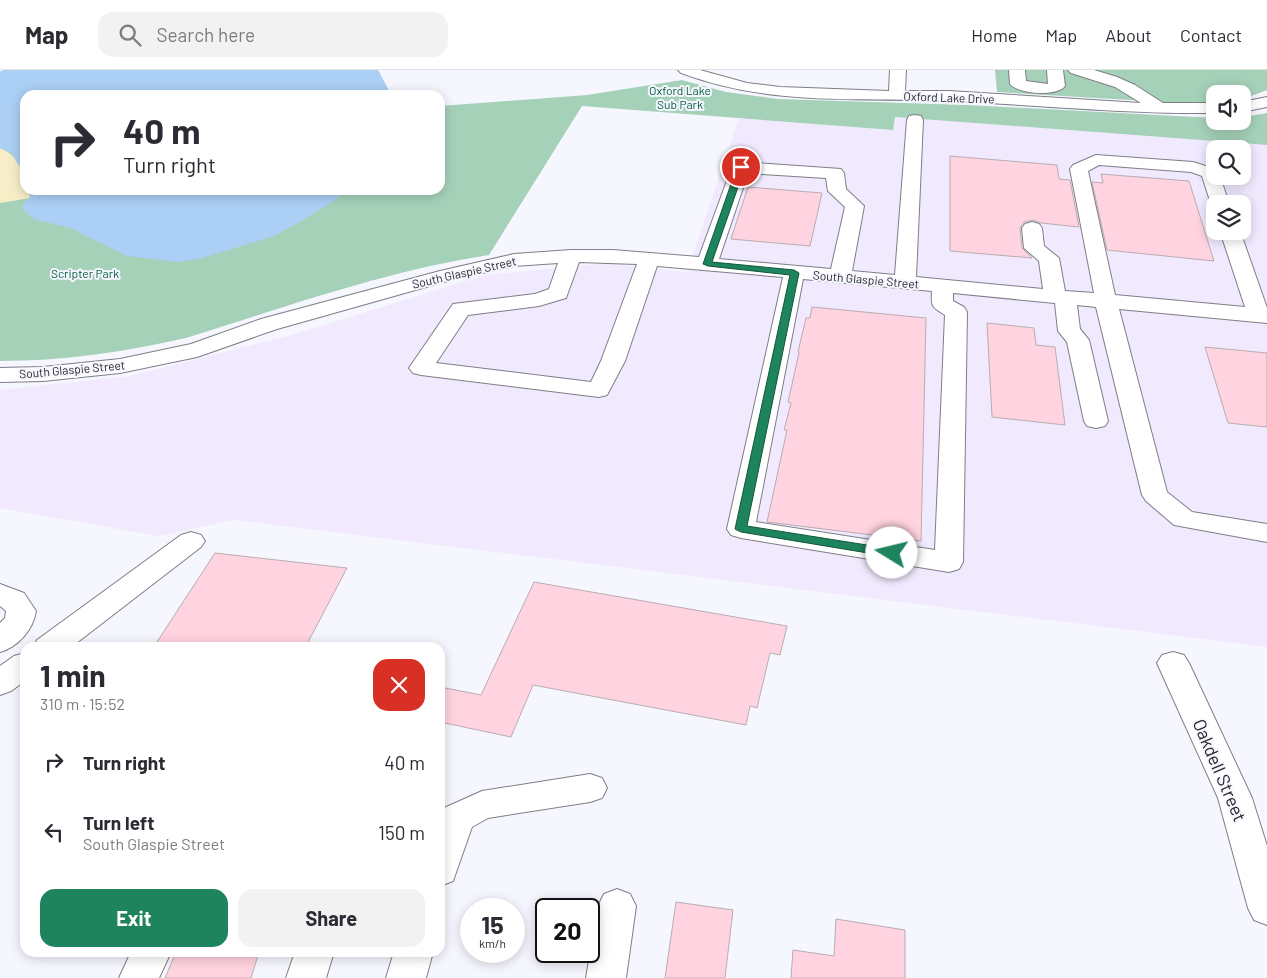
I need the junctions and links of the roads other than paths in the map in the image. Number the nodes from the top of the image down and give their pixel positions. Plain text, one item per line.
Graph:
1 (686, 70) edge
2 (898, 70) edge
3 (1017, 70) edge
4 (1055, 70) edge
5 (1076, 70) edge
6 (897, 96) junction
7 (1267, 102) edge
8 (1251, 105) edge
9 (1206, 108) edge
10 (1160, 109) junction
11 (915, 120) dead end
12 (1217, 195) edge
13 (1032, 228) dead end
14 (1233, 240) edge
15 (571, 256) junction
16 (649, 259) junction
17 (708, 264) junction
18 (794, 273) junction
19 (840, 277) junction
20 (905, 283) junction
21 (943, 287) junction
22 (1060, 298) junction
23 (1106, 302) junction
24 (1263, 316) edge
25 (0, 375) edge
26 (1096, 421) dead end
27 (1267, 533) edge
28 (191, 541) dead end
29 (0, 594) edge
30 (0, 640) edge
31 (56, 642) edge
32 (1173, 663) dead end
33 (20, 668) edge
34 (0, 683) edge
35 (590, 788) dead end
36 (445, 855) edge
37 (617, 906) dead end
38 (1267, 908) edge
39 (150, 957) edge
40 (313, 957) edge
41 (412, 957) edge
42 (139, 978) edge
43 (306, 978) edge
44 (406, 978) edge
45 (606, 978) edge

1 - 6 street, Oxford Lake Drive
2 - 6 street
3 - 4 street
5 - 10 street
6 - 10 street, Oxford Lake Drive
7 - 8 street
9 - 10 street, Oxford Lake Drive
11 - 20 street
12 - 23 street
13 - 22 street
14 - 24 street
15 - 16 street, South Glaspie Street
15 - 16 street
15 - 25 street, South Glaspie Street
16 - 17 street, South Glaspie Street
17 - 18 street, South Glaspie Street
17 - 19 street
18 - 19 street, South Glaspie Street
18 - 21 street
19 - 20 street, South Glaspie Street
20 - 21 street, South Glaspie Street
21 - 22 street, South Glaspie Street
22 - 23 street, South Glaspie Street
22 - 26 street
23 - 24 street, South Glaspie Street
23 - 27 street
28 - 31 street
29 - 30 street
32 - 38 street, Oakdell Street
33 - 34 street
35 - 36 street
37 - 45 street
39 - 42 street
40 - 43 street
41 - 44 street

